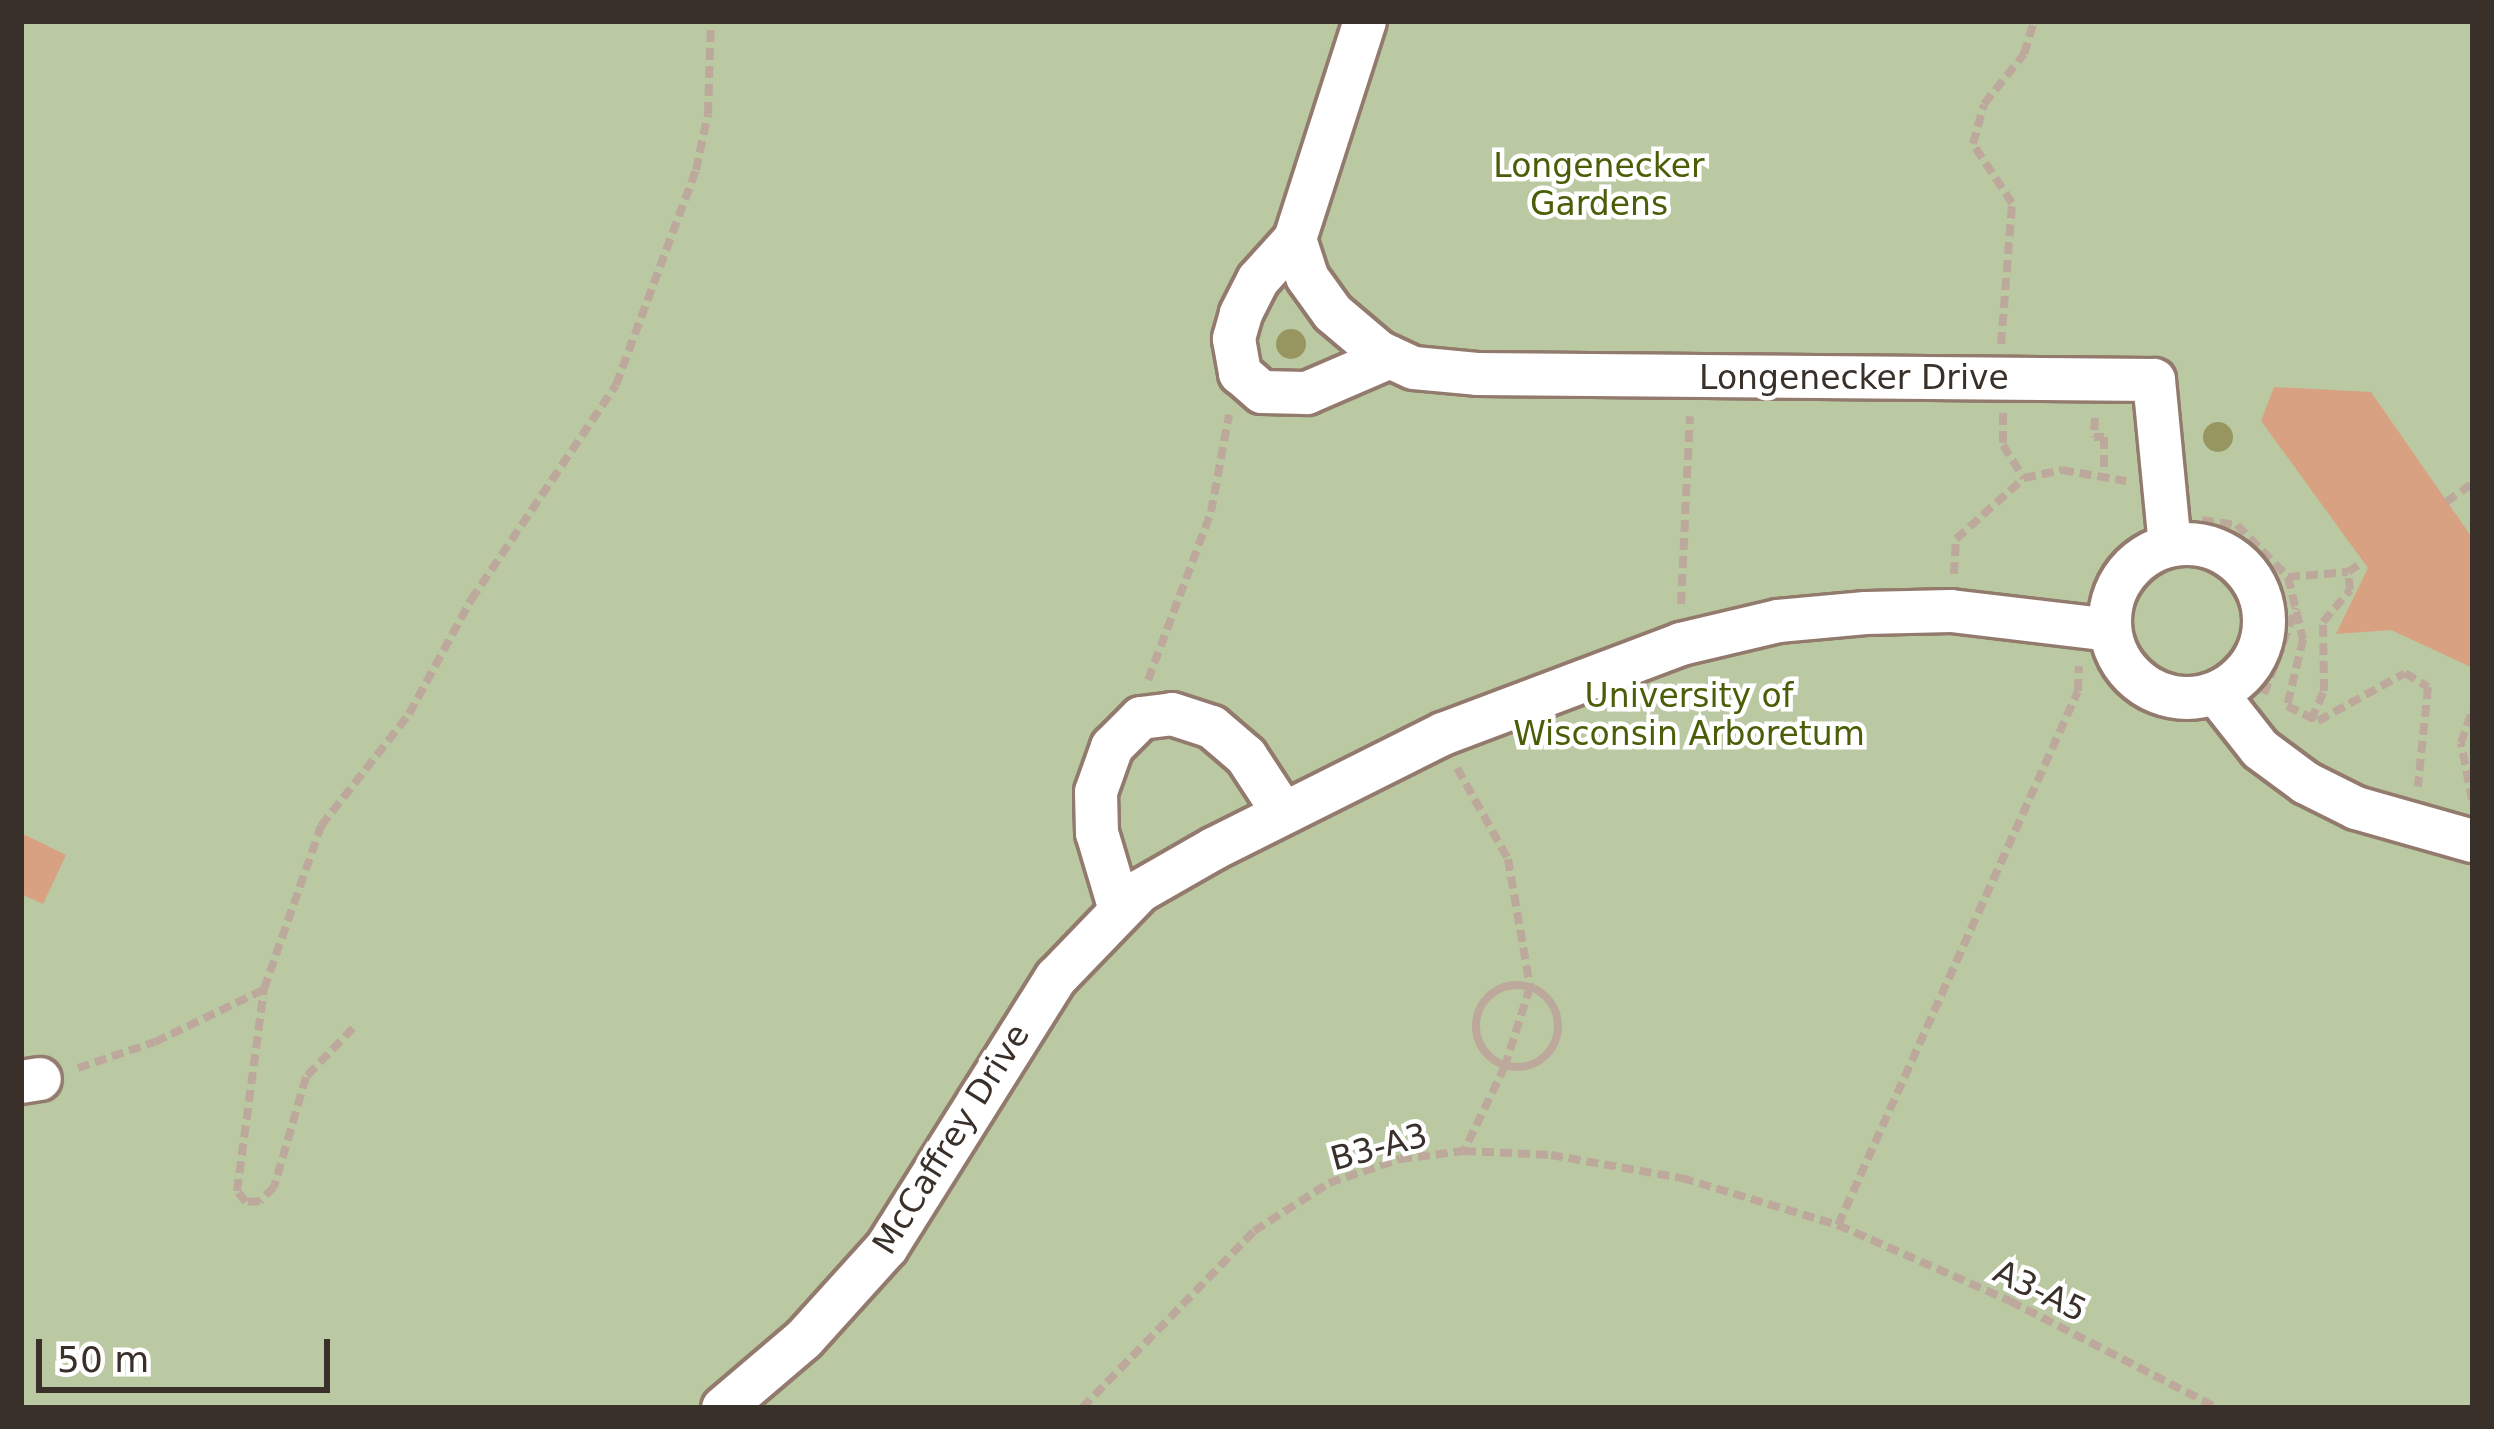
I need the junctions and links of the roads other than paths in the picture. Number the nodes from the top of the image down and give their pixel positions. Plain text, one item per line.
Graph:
1 (1365, 21) edge
2 (1295, 239) junction
3 (1390, 357) junction
4 (2170, 545) junction
5 (2096, 626) junction
6 (2216, 693) junction
7 (1282, 812) junction
8 (2463, 824) edge
9 (1120, 910) junction
10 (723, 1408) edge

1 - 2 street
2 - 3 street
2 - 3 street
3 - 4 street, Longenecker Drive
4 - 5 street
4 - 6 street
5 - 6 street
5 - 7 street
6 - 8 street
7 - 9 street, McCaffrey Drive
7 - 9 street
9 - 10 street, McCaffrey Drive

